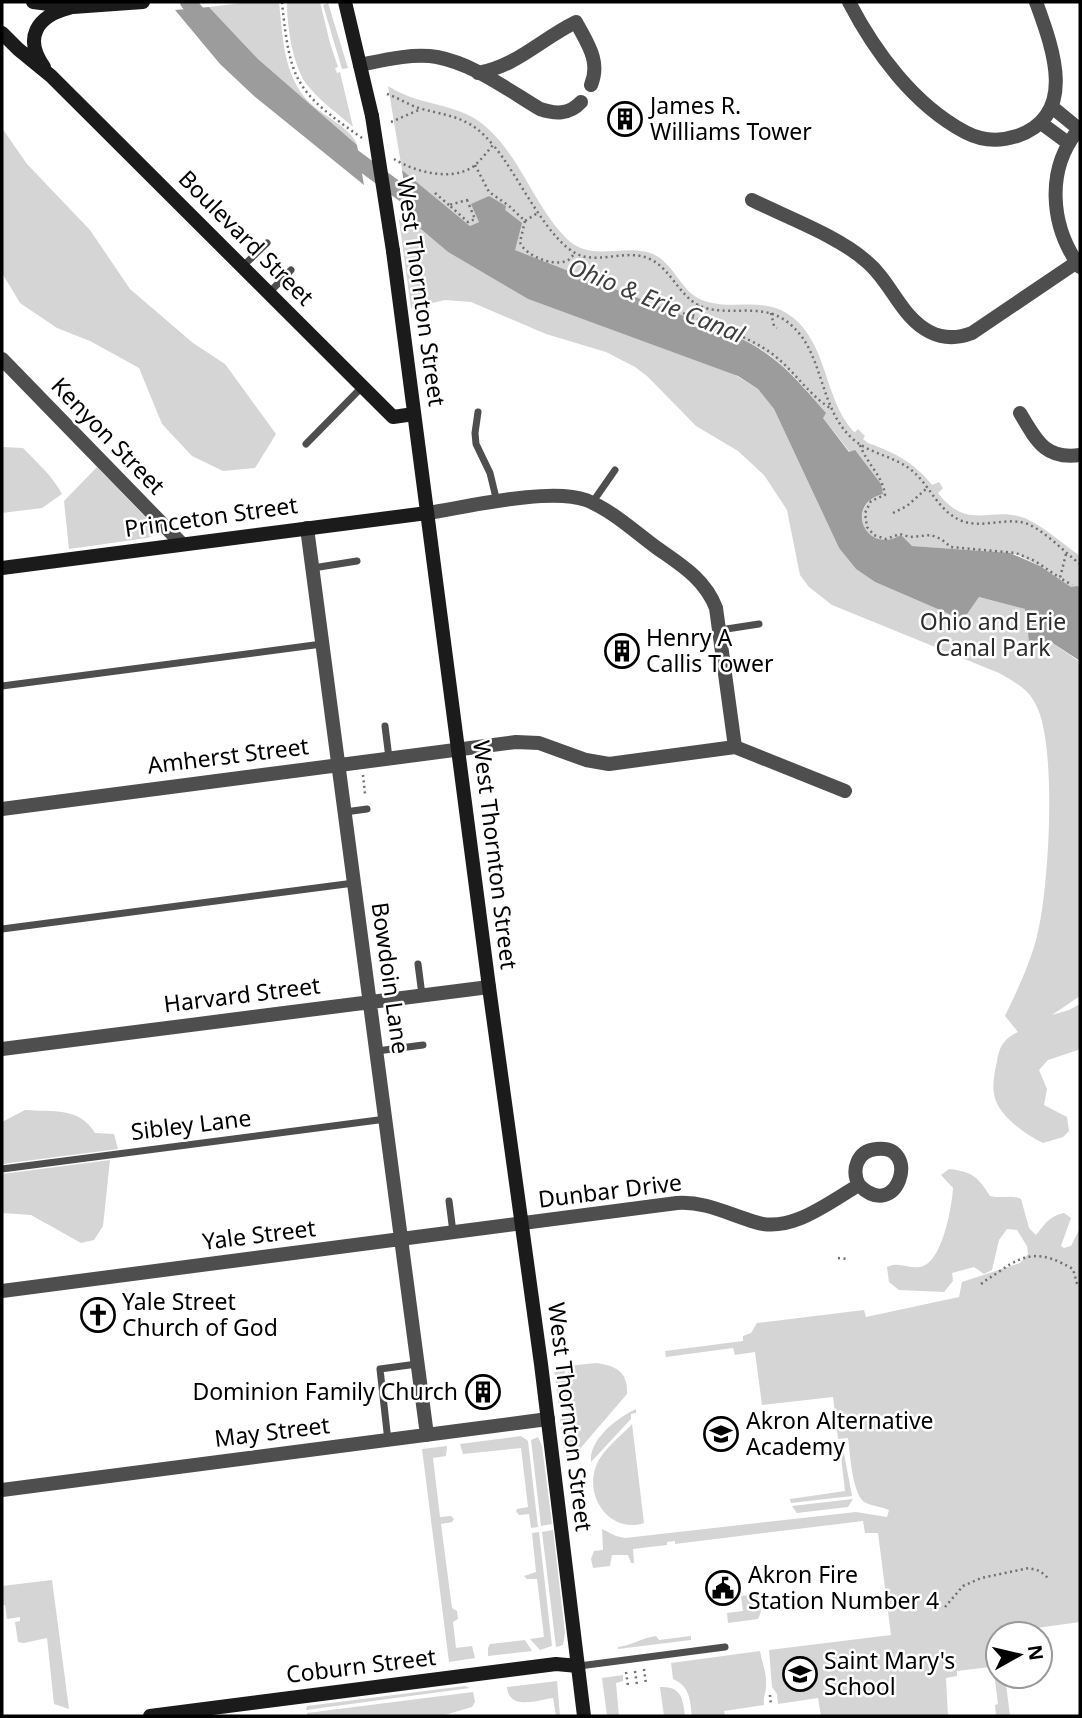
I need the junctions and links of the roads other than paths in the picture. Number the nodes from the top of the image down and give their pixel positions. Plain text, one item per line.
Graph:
1 (33, 2) edge
2 (143, 2) edge
3 (345, 2) edge
4 (849, 2) edge
5 (1035, 2) edge
6 (73, 7) junction
7 (2, 33) edge
8 (360, 65) junction
9 (478, 73) junction
10 (51, 76) junction
11 (591, 85) dead end
12 (581, 102) dead end
13 (1052, 107) junction
14 (1041, 123) junction
15 (1080, 129) edge
16 (1068, 143) junction
17 (752, 200) dead end
18 (267, 243) dead end
19 (1079, 263) edge
20 (242, 267) junction
21 (291, 270) dead end
22 (269, 293) junction
23 (2, 359) edge
24 (362, 386) junction
25 (478, 412) dead end
26 (1020, 413) dead end
27 (414, 414) junction
28 (306, 444) dead end
29 (1080, 455) edge
30 (615, 470) dead end
31 (497, 503) junction
32 (592, 503) junction
33 (427, 513) junction
34 (307, 528) junction
35 (182, 544) junction
36 (357, 561) dead end
37 (2, 568) edge
38 (312, 568) junction
39 (759, 624) dead end
40 (720, 630) junction
41 (322, 644) junction
42 (2, 687) edge
43 (385, 726) dead end
44 (735, 747) junction
45 (460, 749) junction
46 (389, 758) junction
47 (339, 765) junction
48 (845, 791) dead end
49 (2, 809) edge
50 (367, 809) dead end
51 (345, 812) junction
52 (354, 883) junction
53 (2, 929) edge
54 (418, 964) dead end
55 (489, 987) junction
56 (422, 995) junction
57 (370, 1002) junction
58 (423, 1045) dead end
59 (2, 1049) edge
60 (377, 1051) junction
61 (386, 1119) junction
62 (2, 1169) edge
63 (859, 1185) dead end
64 (449, 1201) dead end
65 (522, 1225) junction
66 (453, 1234) junction
67 (402, 1240) junction
68 (2, 1291) edge
69 (418, 1364) junction
70 (548, 1419) junction
71 (427, 1435) junction
72 (388, 1441) junction
73 (2, 1490) edge
74 (725, 1647) dead end
75 (578, 1666) junction
76 (150, 1716) edge
77 (584, 1716) edge

1 - 6 main road
2 - 6 main road
3 - 8 main road, West Thornton Street
4 - 14 street
5 - 13 street
6 - 10 main road, Boulevard Street
7 - 10 main road, Boulevard Street
8 - 9 street
8 - 27 main road, West Thornton Street, bridge
9 - 11 street
9 - 12 street
10 - 20 main road, Boulevard Street
13 - 14 street
13 - 15 street
14 - 16 street
15 - 16 street
16 - 19 street
17 - 19 street
18 - 20 lane
20 - 22 main road, Boulevard Street
21 - 22 lane
22 - 24 main road, Boulevard Street
23 - 35 street, Kenyon Street
24 - 27 main road, Boulevard Street
24 - 28 lane
25 - 31 lane
26 - 29 street
27 - 33 main road, West Thornton Street
30 - 32 lane
31 - 32 street
31 - 33 street
32 - 40 street
33 - 34 main road, Princeton Street
33 - 45 main road, West Thornton Street
34 - 35 main road, Princeton Street
34 - 38 street, Bowdoin Lane
35 - 37 main road, Princeton Street
36 - 38 lane
38 - 41 street, Bowdoin Lane
39 - 40 lane
40 - 44 street
41 - 42 lane
41 - 47 street, Bowdoin Lane
43 - 46 lane
44 - 45 street, Amherst Street
44 - 48 street
45 - 46 street, Amherst Street
45 - 55 main road, West Thornton Street
46 - 47 street, Amherst Street
47 - 49 street, Amherst Street
47 - 51 street, Bowdoin Lane
50 - 51 lane
51 - 52 street, Bowdoin Lane
52 - 53 lane
52 - 57 street, Bowdoin Lane
54 - 56 lane
55 - 56 street, Harvard Street
55 - 65 main road, West Thornton Street
56 - 57 street, Harvard Street
57 - 59 street, Harvard Street
57 - 60 street, Bowdoin Lane
58 - 60 lane
60 - 61 street, Bowdoin Lane
61 - 62 lane, Sibley Lane
61 - 67 street, Bowdoin Lane
63 - 65 street, Dunbar Drive
64 - 66 lane
65 - 66 street, Yale Street
65 - 70 main road, West Thornton Street
66 - 67 street, Yale Street
67 - 68 street, Yale Street
67 - 69 street, Bowdoin Lane
69 - 71 street, Bowdoin Lane
69 - 72 lane
70 - 71 street, May Street
70 - 75 main road, West Thornton Street
71 - 72 street, May Street
72 - 73 street, May Street
74 - 75 lane
75 - 76 main road, Coburn Street
75 - 77 main road, West Thornton Street

